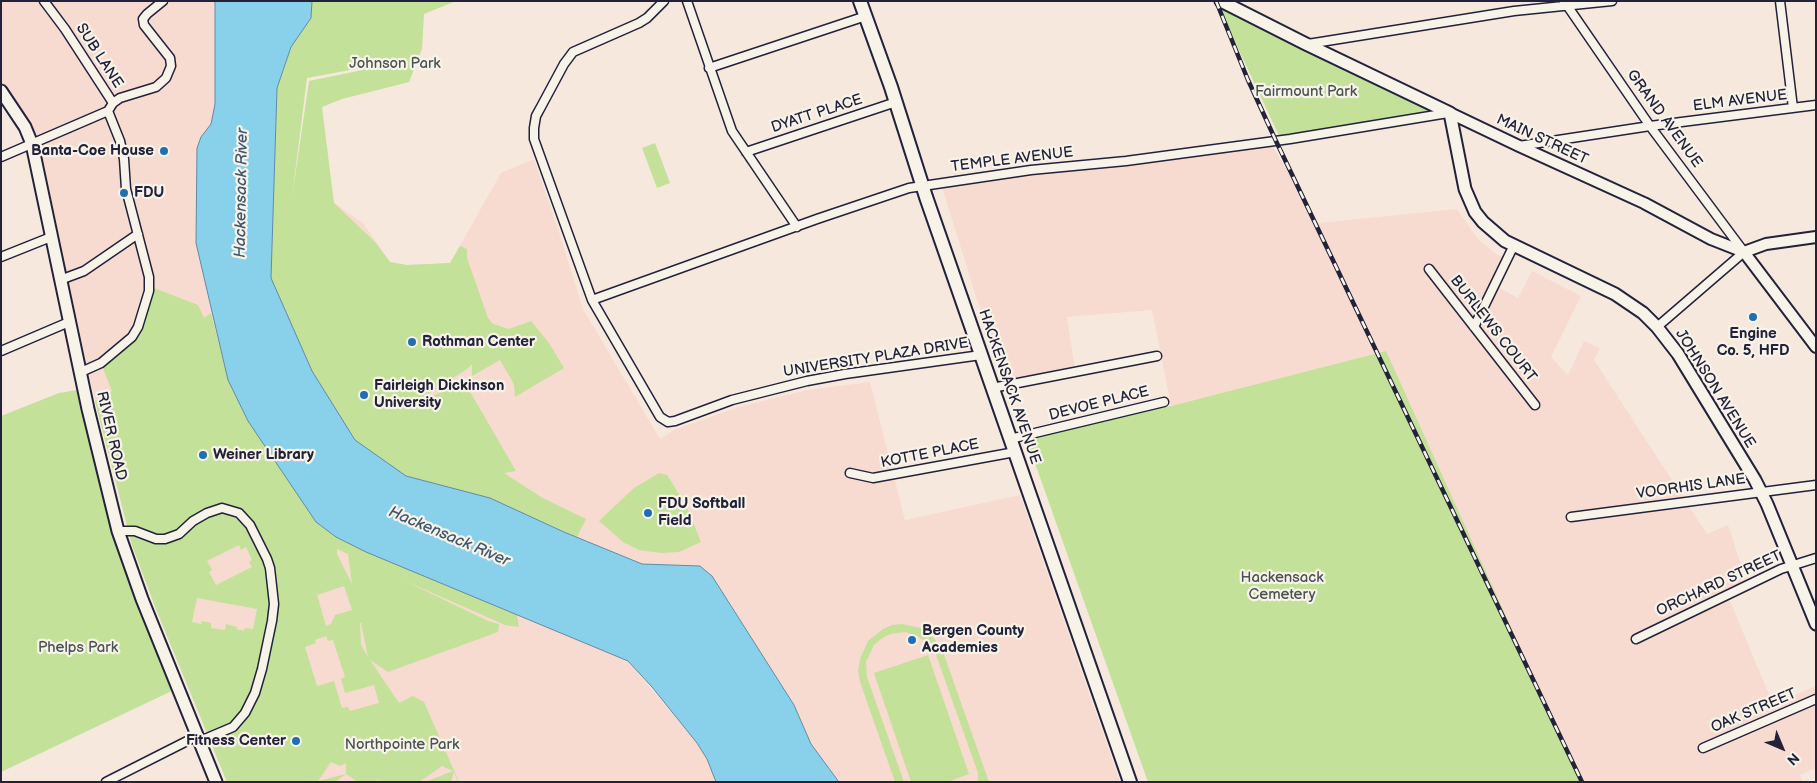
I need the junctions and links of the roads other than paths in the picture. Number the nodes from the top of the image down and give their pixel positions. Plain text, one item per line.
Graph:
1 (44, 1) edge
2 (164, 1) edge
3 (664, 1) edge
4 (687, 1) edge
5 (860, 1) edge
6 (1221, 1) edge
7 (1612, 1) edge
8 (1780, 1) edge
9 (1566, 4) edge
10 (866, 16) junction
11 (1306, 44) junction
12 (709, 68) junction
13 (1, 91) edge
14 (113, 102) junction
15 (896, 102) junction
16 (1816, 105) edge
17 (1793, 108) junction
18 (108, 111) junction
19 (1450, 113) junction
20 (1650, 126) junction
21 (32, 144) junction
22 (1520, 146) junction
23 (746, 152) junction
24 (1, 157) edge
25 (922, 186) junction
26 (797, 227) junction
27 (138, 234) junction
28 (51, 237) junction
29 (1816, 237) edge
30 (1514, 245) junction
31 (1744, 252) junction
32 (1, 257) edge
33 (1429, 269) dead end
34 (60, 280) junction
35 (592, 300) junction
36 (70, 322) junction
37 (1474, 327) junction
38 (1657, 327) junction
39 (1816, 347) edge
40 (1, 351) edge
41 (981, 355) junction
42 (1157, 356) dead end
43 (81, 372) junction
44 (992, 388) junction
45 (1164, 402) dead end
46 (1535, 405) dead end
47 (1010, 439) junction
48 (1015, 452) junction
49 (850, 473) dead end
50 (1816, 484) edge
51 (1761, 492) junction
52 (1571, 517) dead end
53 (118, 531) junction
54 (1816, 558) edge
55 (1792, 566) junction
56 (1816, 624) edge
57 (1636, 639) dead end
58 (1816, 699) edge
59 (198, 739) junction
60 (1703, 748) dead end
61 (106, 782) edge
62 (216, 782) edge
63 (1130, 782) edge

1 - 14 street, SUB LANE
2 - 14 street
3 - 35 street, UNIVERSITY PLAZA DRIVE
4 - 12 street
5 - 10 main road, HACKENSACK AVENUE
6 - 11 main road, MAIN STREET
7 - 9 street
8 - 17 street
9 - 11 street
9 - 20 street, GRAND AVENUE
10 - 12 street
10 - 15 main road, HACKENSACK AVENUE
11 - 19 main road, MAIN STREET
12 - 23 street
13 - 21 main road, RIVER ROAD
14 - 18 street
15 - 23 street, DYATT PLACE
15 - 25 main road, HACKENSACK AVENUE
16 - 17 street, ELM AVENUE
17 - 20 street, ELM AVENUE
18 - 21 street
18 - 27 street
19 - 22 street, MAIN STREET
19 - 25 street, TEMPLE AVENUE
19 - 30 main road, JOHNSON AVENUE
20 - 22 street, ELM AVENUE
20 - 31 street, GRAND AVENUE
21 - 24 street
21 - 28 main road, RIVER ROAD
22 - 31 street, MAIN STREET
23 - 26 street
25 - 26 street, TEMPLE AVENUE
25 - 41 main road, HACKENSACK AVENUE
26 - 35 street, TEMPLE AVENUE
27 - 34 street
27 - 43 street
28 - 32 street
28 - 34 main road, RIVER ROAD
29 - 31 street
30 - 37 street
30 - 38 main road, JOHNSON AVENUE
31 - 38 street
31 - 39 street
33 - 37 street, BURLEWS COURT
34 - 36 main road, RIVER ROAD
35 - 41 street, UNIVERSITY PLAZA DRIVE
36 - 40 street
36 - 43 main road, RIVER ROAD
37 - 46 street, BURLEWS COURT
38 - 51 main road, JOHNSON AVENUE
41 - 44 main road, HACKENSACK AVENUE
42 - 44 street
43 - 53 main road, RIVER ROAD
44 - 47 main road, HACKENSACK AVENUE
45 - 47 street, DEVOE PLACE
47 - 48 main road, HACKENSACK AVENUE
48 - 49 street, KOTTE PLACE
48 - 63 main road, HACKENSACK AVENUE
50 - 51 street, VOORHIS LANE
51 - 52 street, VOORHIS LANE
51 - 55 main road, JOHNSON AVENUE
53 - 59 main road, RIVER ROAD
53 - 59 street
54 - 55 street, ORCHARD STREET
55 - 56 main road, JOHNSON AVENUE
55 - 57 street, ORCHARD STREET
58 - 60 street, OAK STREET
59 - 61 street
59 - 62 main road, RIVER ROAD

